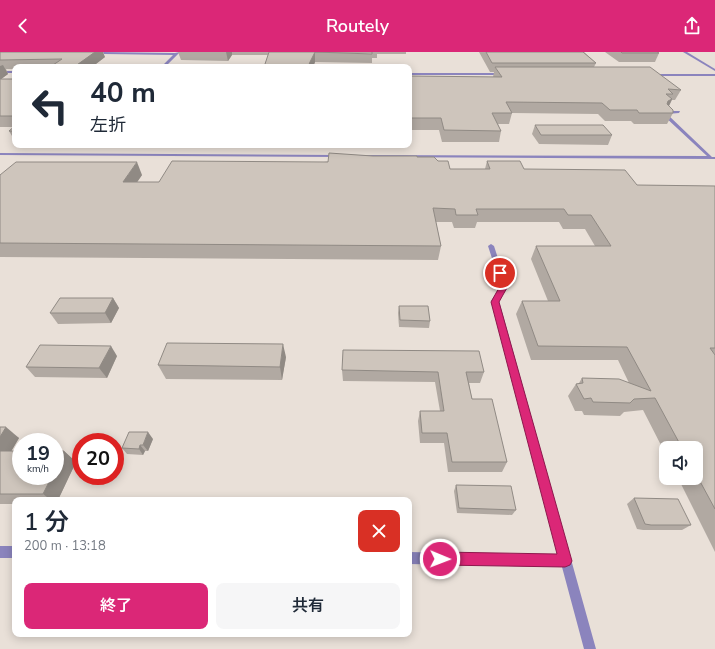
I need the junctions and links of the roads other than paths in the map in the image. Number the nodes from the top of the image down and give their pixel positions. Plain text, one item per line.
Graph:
1 (685, 52) edge
2 (104, 53) dead end
3 (177, 53) edge
4 (166, 64) edge
5 (715, 70) edge
6 (0, 72) edge
7 (12, 72) edge
8 (412, 74) edge
9 (511, 74) edge
10 (644, 75) edge
11 (715, 75) edge
12 (679, 112) dead end
13 (0, 154) edge
14 (344, 156) edge
15 (352, 156) edge
16 (713, 158) edge
17 (492, 246) dead end
18 (0, 552) edge
19 (12, 552) edge
20 (412, 558) edge
21 (565, 561) junction
22 (590, 649) edge

1 - 5 lane
2 - 3 lane
3 - 4 lane
6 - 7 lane
8 - 9 lane
10 - 11 lane
12 - 16 lane
13 - 14 lane
15 - 16 lane
17 - 21 lane
18 - 19 lane
20 - 21 lane
21 - 22 lane

